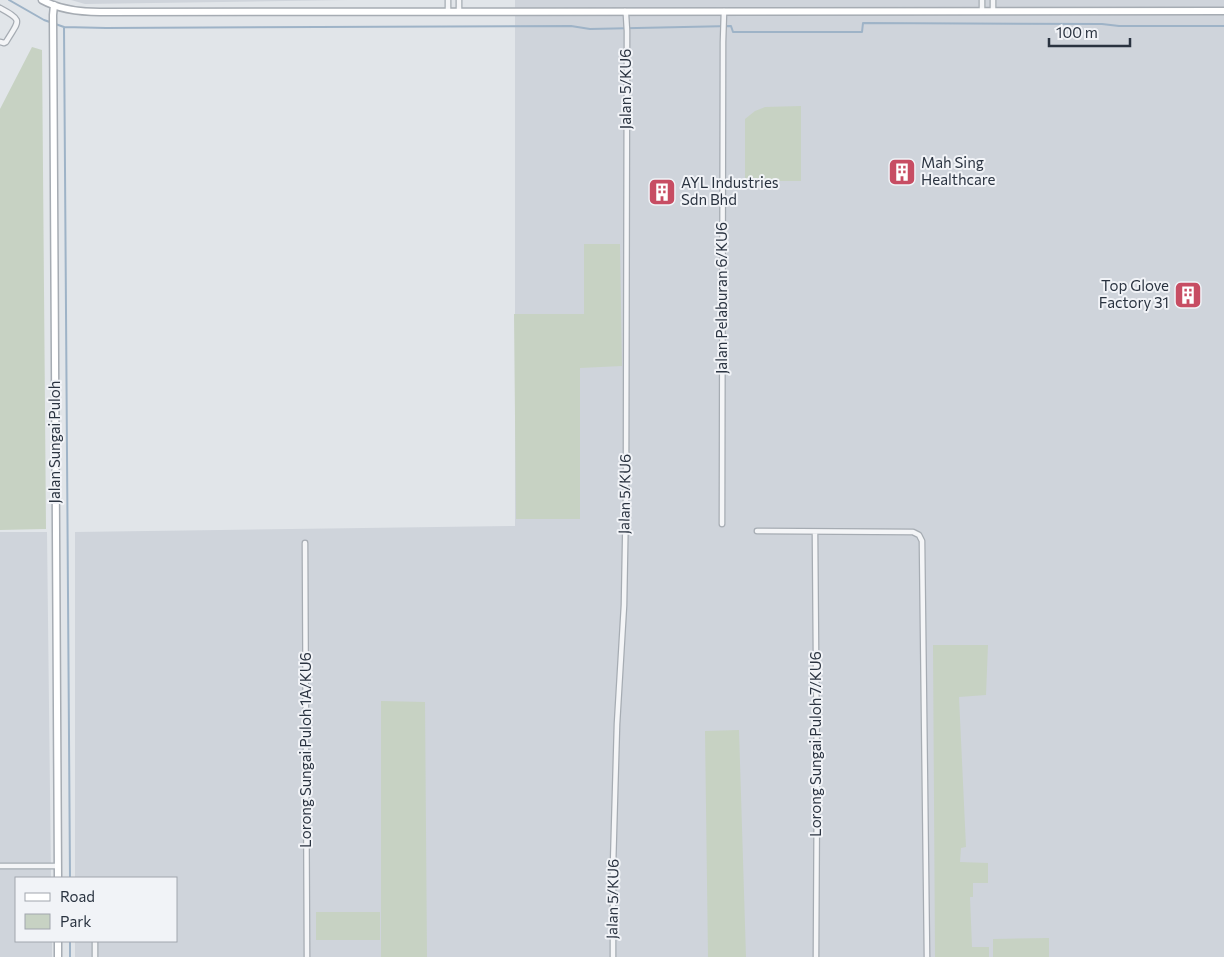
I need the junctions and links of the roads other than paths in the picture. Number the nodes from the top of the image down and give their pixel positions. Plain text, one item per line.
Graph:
1 (42, 0) edge
2 (448, 0) edge
3 (459, 0) edge
4 (982, 0) edge
5 (993, 0) edge
6 (54, 5) junction
7 (0, 8) edge
8 (1224, 10) edge
9 (724, 11) junction
10 (982, 11) junction
11 (993, 11) junction
12 (448, 12) junction
13 (459, 12) junction
14 (626, 13) junction
15 (0, 42) edge
16 (722, 524) dead end
17 (757, 532) dead end
18 (815, 532) junction
19 (305, 543) dead end
20 (0, 866) edge
21 (58, 866) junction
22 (58, 877) edge
23 (58, 942) edge
24 (95, 942) edge
25 (58, 957) edge
26 (95, 957) edge
27 (307, 957) edge
28 (613, 957) edge
29 (816, 957) edge
30 (927, 957) edge

1 - 6 street
2 - 12 street
3 - 13 street
4 - 10 street
5 - 11 street
6 - 12 street
6 - 21 street, Jalan Sungai Puloh
7 - 15 street
8 - 11 street
9 - 10 street
9 - 14 street
9 - 16 street, Jalan Pelaburan 6/KU6
10 - 11 street
12 - 13 street
13 - 14 street
14 - 28 street, Jalan 5/KU6
17 - 18 street
18 - 29 street, Lorong Sungai Puloh 7/KU6
18 - 30 street
19 - 27 street, Lorong Sungai Puloh 1A/KU6
20 - 21 street
21 - 22 street, Jalan Sungai Puloh
23 - 25 street
24 - 26 street

